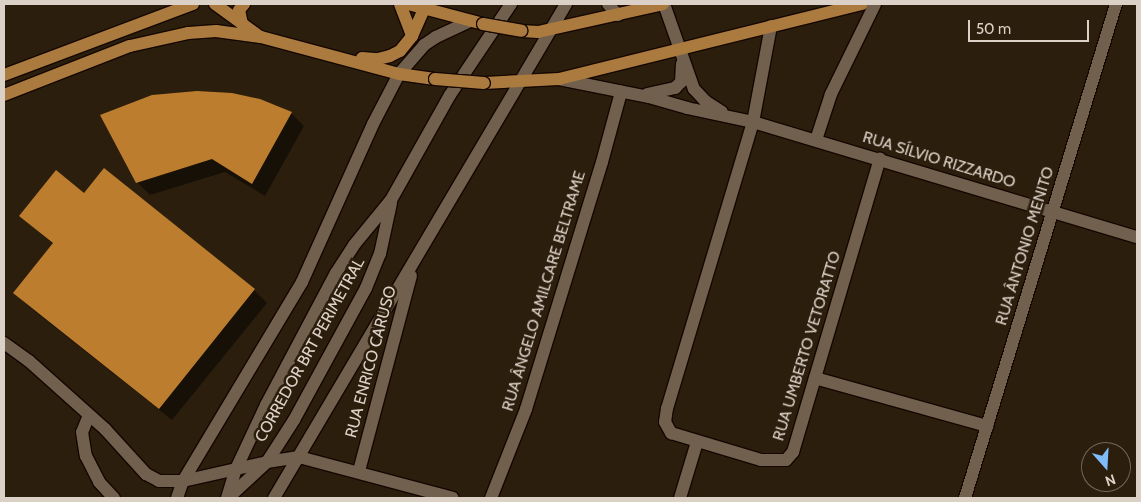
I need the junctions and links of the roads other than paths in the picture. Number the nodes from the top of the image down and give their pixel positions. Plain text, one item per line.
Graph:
1 (193, 4) edge
2 (216, 4) edge
3 (244, 4) edge
4 (400, 4) edge
5 (408, 4) edge
6 (511, 4) edge
7 (566, 4) edge
8 (608, 4) edge
9 (663, 4) edge
10 (862, 4) edge
11 (875, 4) edge
12 (1116, 4) edge
13 (424, 6) edge
14 (171, 8) edge
15 (618, 15) junction
16 (477, 23) junction
17 (242, 24) junction
18 (771, 26) junction
19 (549, 30) junction
20 (412, 36) junction
21 (262, 37) junction
22 (680, 52) junction
23 (335, 56) junction
24 (399, 74) junction
25 (4, 76) edge
26 (559, 79) junction
27 (521, 82) junction
28 (621, 92) junction
29 (4, 95) edge
30 (639, 95) junction
31 (730, 118) junction
32 (752, 122) junction
33 (816, 140) junction
34 (880, 159) junction
35 (391, 200) junction
36 (1053, 211) junction
37 (1137, 237) edge
38 (415, 262) junction
39 (4, 343) edge
40 (815, 378) junction
41 (89, 415) junction
42 (987, 426) junction
43 (697, 442) junction
44 (299, 457) junction
45 (267, 462) junction
46 (236, 469) junction
47 (359, 472) junction
48 (184, 481) junction
49 (417, 493) edge
50 (114, 498) edge
51 (177, 498) edge
52 (228, 498) edge
53 (274, 498) edge
54 (453, 498) edge
55 (491, 498) edge
56 (680, 498) edge
57 (965, 498) edge

1 - 14 main road
2 - 17 main road
3 - 17 main road
4 - 20 main road
5 - 13 main road
6 - 35 street, CORREDOR BRT PERIMETRAL
7 - 19 street
8 - 15 street
9 - 15 main road
9 - 22 street, RUA SÍLVIO RIZZARDO
10 - 18 main road
11 - 33 street
12 - 36 street, RUA ÂNTONIO MENITO
13 - 16 main road
13 - 20 main road
14 - 25 main road
15 - 19 main road
16 - 19 main road, bridge
16 - 24 street
17 - 21 main road
18 - 22 main road
18 - 32 street
19 - 27 street
20 - 23 main road
21 - 23 main road
21 - 29 main road
22 - 26 main road
22 - 30 street
22 - 31 street, RUA SÍLVIO RIZZARDO
23 - 24 main road
24 - 27 main road, bridge
24 - 48 street
26 - 27 main road
26 - 28 street, RUA SÍLVIO RIZZARDO
27 - 38 street
28 - 30 street, RUA SÍLVIO RIZZARDO
28 - 55 street, RUA ÂNGELO AMILCARE BELTRAME
30 - 31 street, RUA SÍLVIO RIZZARDO
31 - 32 street, RUA SÍLVIO RIZZARDO
32 - 33 street, RUA SÍLVIO RIZZARDO
32 - 43 street, RUA UMBERTO VETORATTO
33 - 34 street, RUA SÍLVIO RIZZARDO
34 - 36 street, RUA SÍLVIO RIZZARDO
34 - 40 street, RUA UMBERTO VETORATTO
35 - 45 street, CORREDOR BRT PERIMETRAL
35 - 46 street, CORREDOR BRT PERIMETRAL
36 - 37 street, RUA SÍLVIO RIZZARDO
36 - 42 street, RUA ÂNTONIO MENITO
38 - 44 street
38 - 47 street, RUA ENRICO CARUSO
39 - 41 street
40 - 42 street
40 - 43 street, RUA UMBERTO VETORATTO
41 - 48 street
41 - 50 street
42 - 57 street, RUA ÂNTONIO MENITO
43 - 56 street
44 - 45 street
44 - 47 street
44 - 53 street
45 - 46 street
45 - 52 street, CORREDOR BRT PERIMETRAL
46 - 48 street
46 - 52 street, CORREDOR BRT PERIMETRAL
47 - 49 street
48 - 51 street
49 - 54 street

